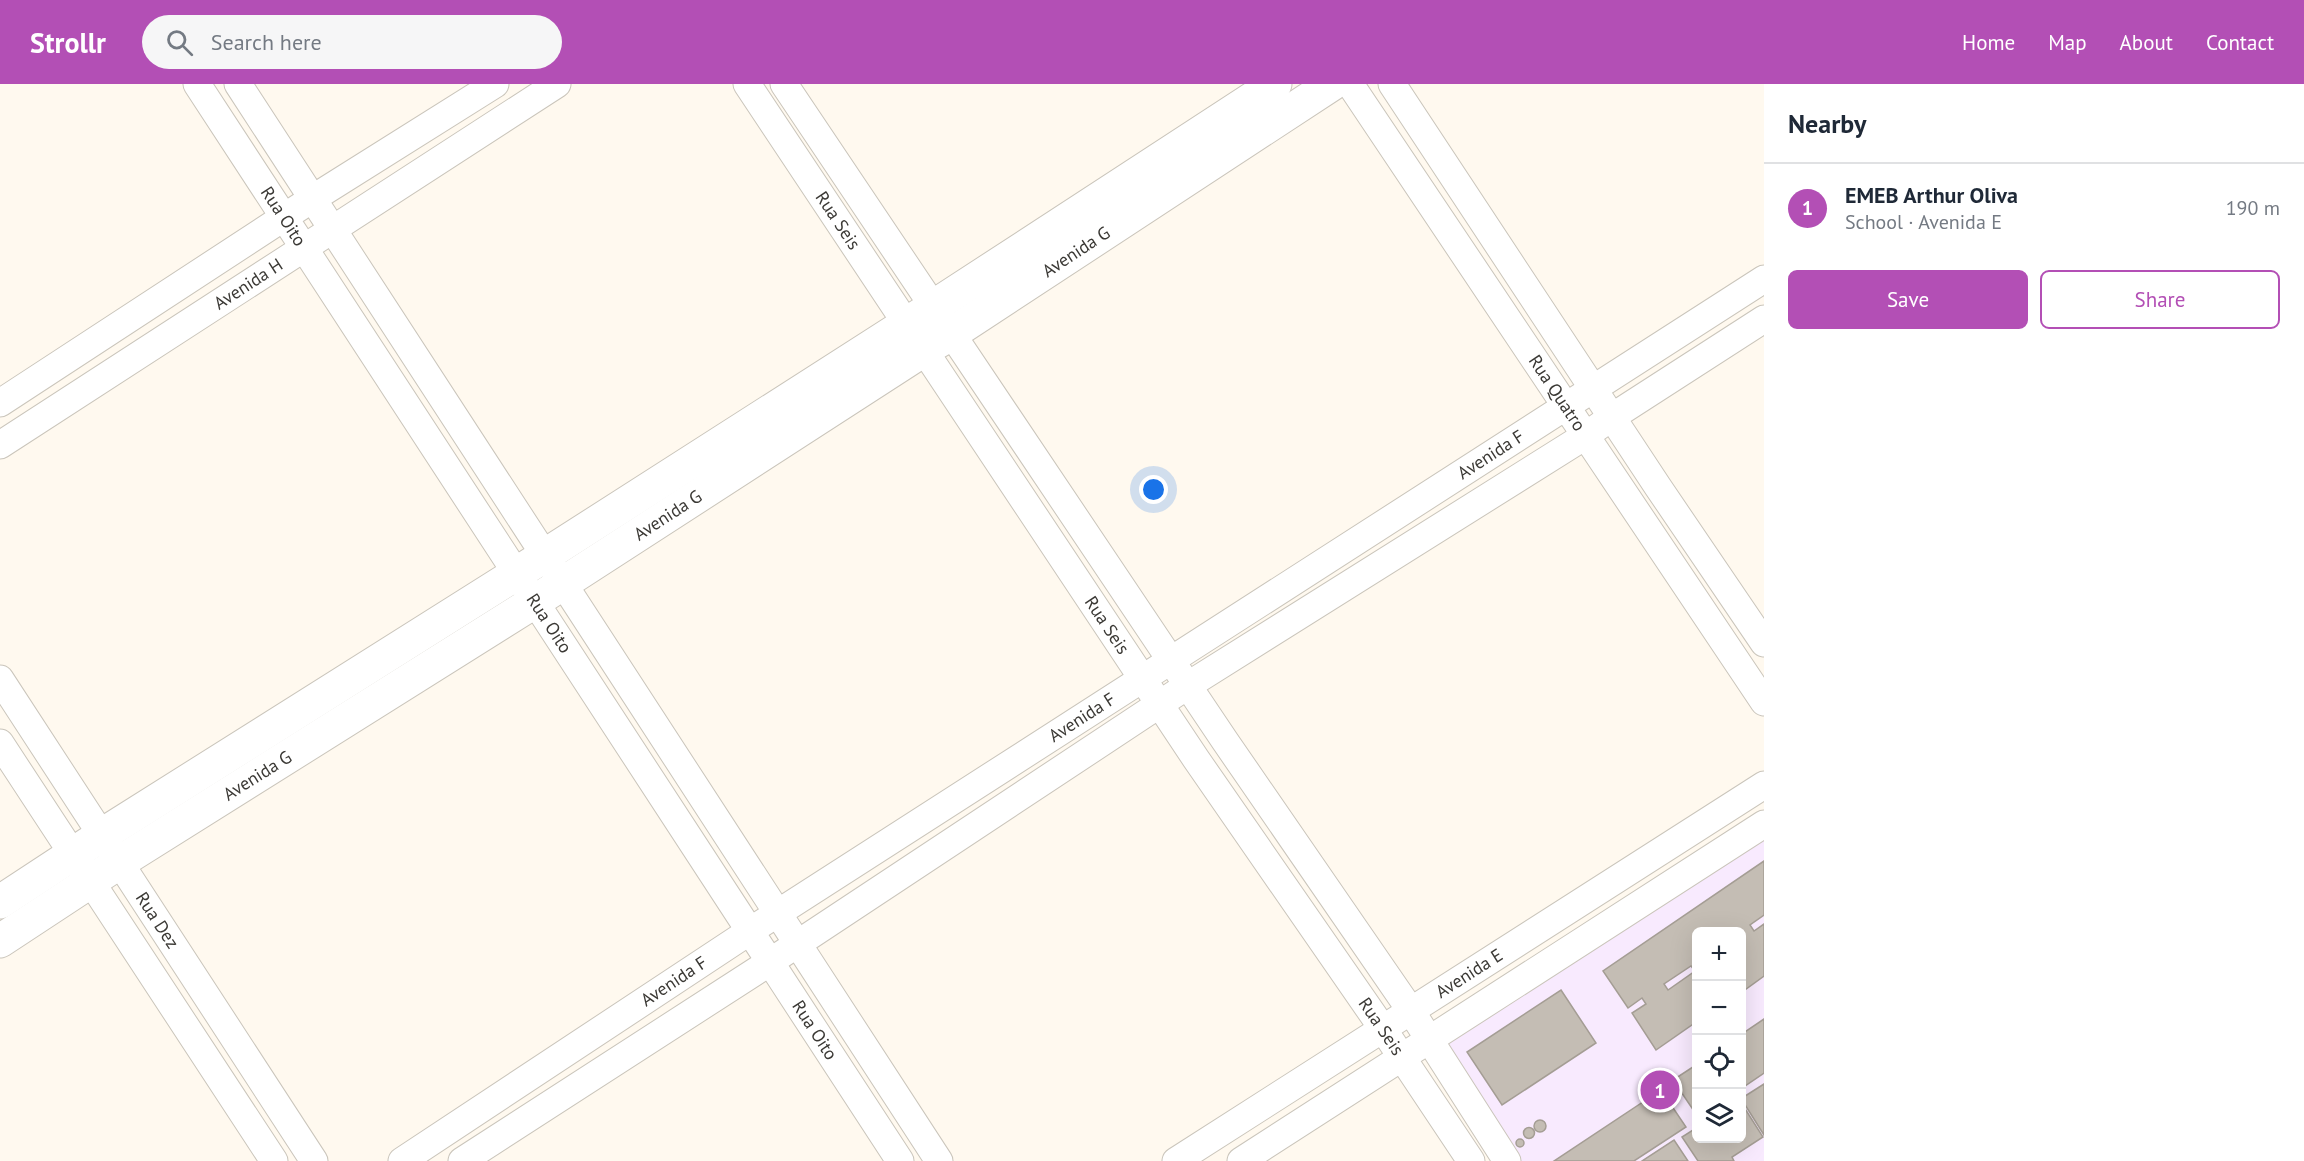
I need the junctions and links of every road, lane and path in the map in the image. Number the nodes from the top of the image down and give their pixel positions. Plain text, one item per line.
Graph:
1 (197, 84) edge
2 (238, 84) edge
3 (495, 84) edge
4 (557, 84) edge
5 (747, 84) edge
6 (784, 84) edge
7 (1275, 84) edge
8 (1332, 84) edge
9 (1350, 84) edge
10 (1392, 84) edge
11 (1421, 128) junction
12 (1392, 149) junction
13 (312, 199) junction
14 (284, 218) junction
15 (332, 230) junction
16 (304, 250) junction
17 (1764, 279) edge
18 (1764, 319) edge
19 (929, 328) junction
20 (1593, 389) junction
21 (0, 403) edge
22 (1566, 408) junction
23 (1612, 417) junction
24 (1585, 436) junction
25 (0, 445) edge
26 (543, 555) junction
27 (516, 574) junction
28 (562, 583) junction
29 (534, 602) junction
30 (1764, 643) edge
31 (1170, 660) junction
32 (1142, 678) junction
33 (0, 679) edge
34 (1188, 686) junction
35 (1764, 702) edge
36 (1160, 705) junction
37 (0, 743) edge
38 (1764, 785) edge
39 (1764, 824) edge
40 (102, 835) junction
41 (73, 854) junction
42 (120, 862) junction
43 (91, 881) junction
44 (0, 902) edge
45 (778, 913) junction
46 (750, 931) junction
47 (0, 941) edge
48 (798, 943) junction
49 (770, 962) junction
50 (1411, 1011) junction
51 (1383, 1029) junction
52 (1430, 1040) junction
53 (1403, 1057) junction
54 (274, 1161) edge
55 (314, 1161) edge
56 (402, 1161) edge
57 (462, 1161) edge
58 (900, 1161) edge
59 (939, 1161) edge
60 (1176, 1161) edge
61 (1241, 1161) edge
62 (1471, 1161) edge
63 (1507, 1161) edge

1 - 14 street, Rua Oito
2 - 13 street, Rua Oito
3 - 13 street, Avenida H
4 - 15 street, Avenida H
5 - 19 street, Rua Seis
6 - 19 street, Rua Seis
7 - 19 street, Avenida G
8 - 19 street, Avenida G
9 - 12 street, Rua Quatro
10 - 11 street, Rua Quatro
11 - 12 street
11 - 20 street, Rua Quatro
12 - 22 street, Rua Quatro
13 - 14 street, Avenida H
13 - 15 street, Rua Oito
14 - 16 street, Rua Oito
14 - 21 street, Avenida H
15 - 16 street, Avenida H
15 - 26 street, Rua Oito
16 - 25 street, Avenida H
16 - 27 street, Rua Oito
17 - 20 street, Avenida F
18 - 23 street, Avenida F
19 - 26 street, Avenida G
19 - 28 street, Avenida G
19 - 31 street, Rua Seis
19 - 32 street, Rua Seis
20 - 22 street, Avenida F
20 - 23 street, Rua Quatro
22 - 24 street, Rua Quatro
22 - 31 street, Avenida F
23 - 24 street, Avenida F
23 - 30 street, Rua Quatro
24 - 34 street, Avenida F
24 - 35 street, Rua Quatro
26 - 27 street, Avenida G
26 - 28 street, Rua Oito
27 - 29 street, Rua Oito
27 - 40 street, Avenida G
28 - 29 street, Avenida G
28 - 45 street, Rua Oito
29 - 42 street, Avenida G
29 - 46 street, Rua Oito
31 - 32 street, Avenida F
31 - 34 street, Rua Seis
32 - 36 street, Rua Seis
32 - 45 street, Avenida F
33 - 40 street, Rua Dez
34 - 36 street, Avenida F
34 - 50 street, Rua Seis
36 - 48 street, Avenida F
36 - 51 street, Rua Seis
37 - 41 street, Rua Dez
38 - 50 street, Avenida E
39 - 52 street, Avenida E
40 - 41 street, Avenida G
40 - 42 street, Rua Dez
41 - 43 street, Rua Dez
41 - 44 street, Avenida G
42 - 43 street, Avenida G
42 - 55 street, Rua Dez
43 - 47 street, Avenida G
43 - 54 street, Rua Dez
45 - 46 street, Avenida F
45 - 48 street, Rua Oito
46 - 49 street, Rua Oito
46 - 56 street, Avenida F
48 - 49 street, Avenida F
48 - 59 street, Rua Oito
49 - 57 street, Avenida F
49 - 58 street, Rua Oito
50 - 51 street, Avenida E
50 - 52 street, Rua Seis
51 - 53 street, Rua Seis
51 - 60 street, Avenida E
52 - 53 street, Avenida E
52 - 63 street, Rua Seis
53 - 61 street, Avenida E
53 - 62 street, Rua Seis

